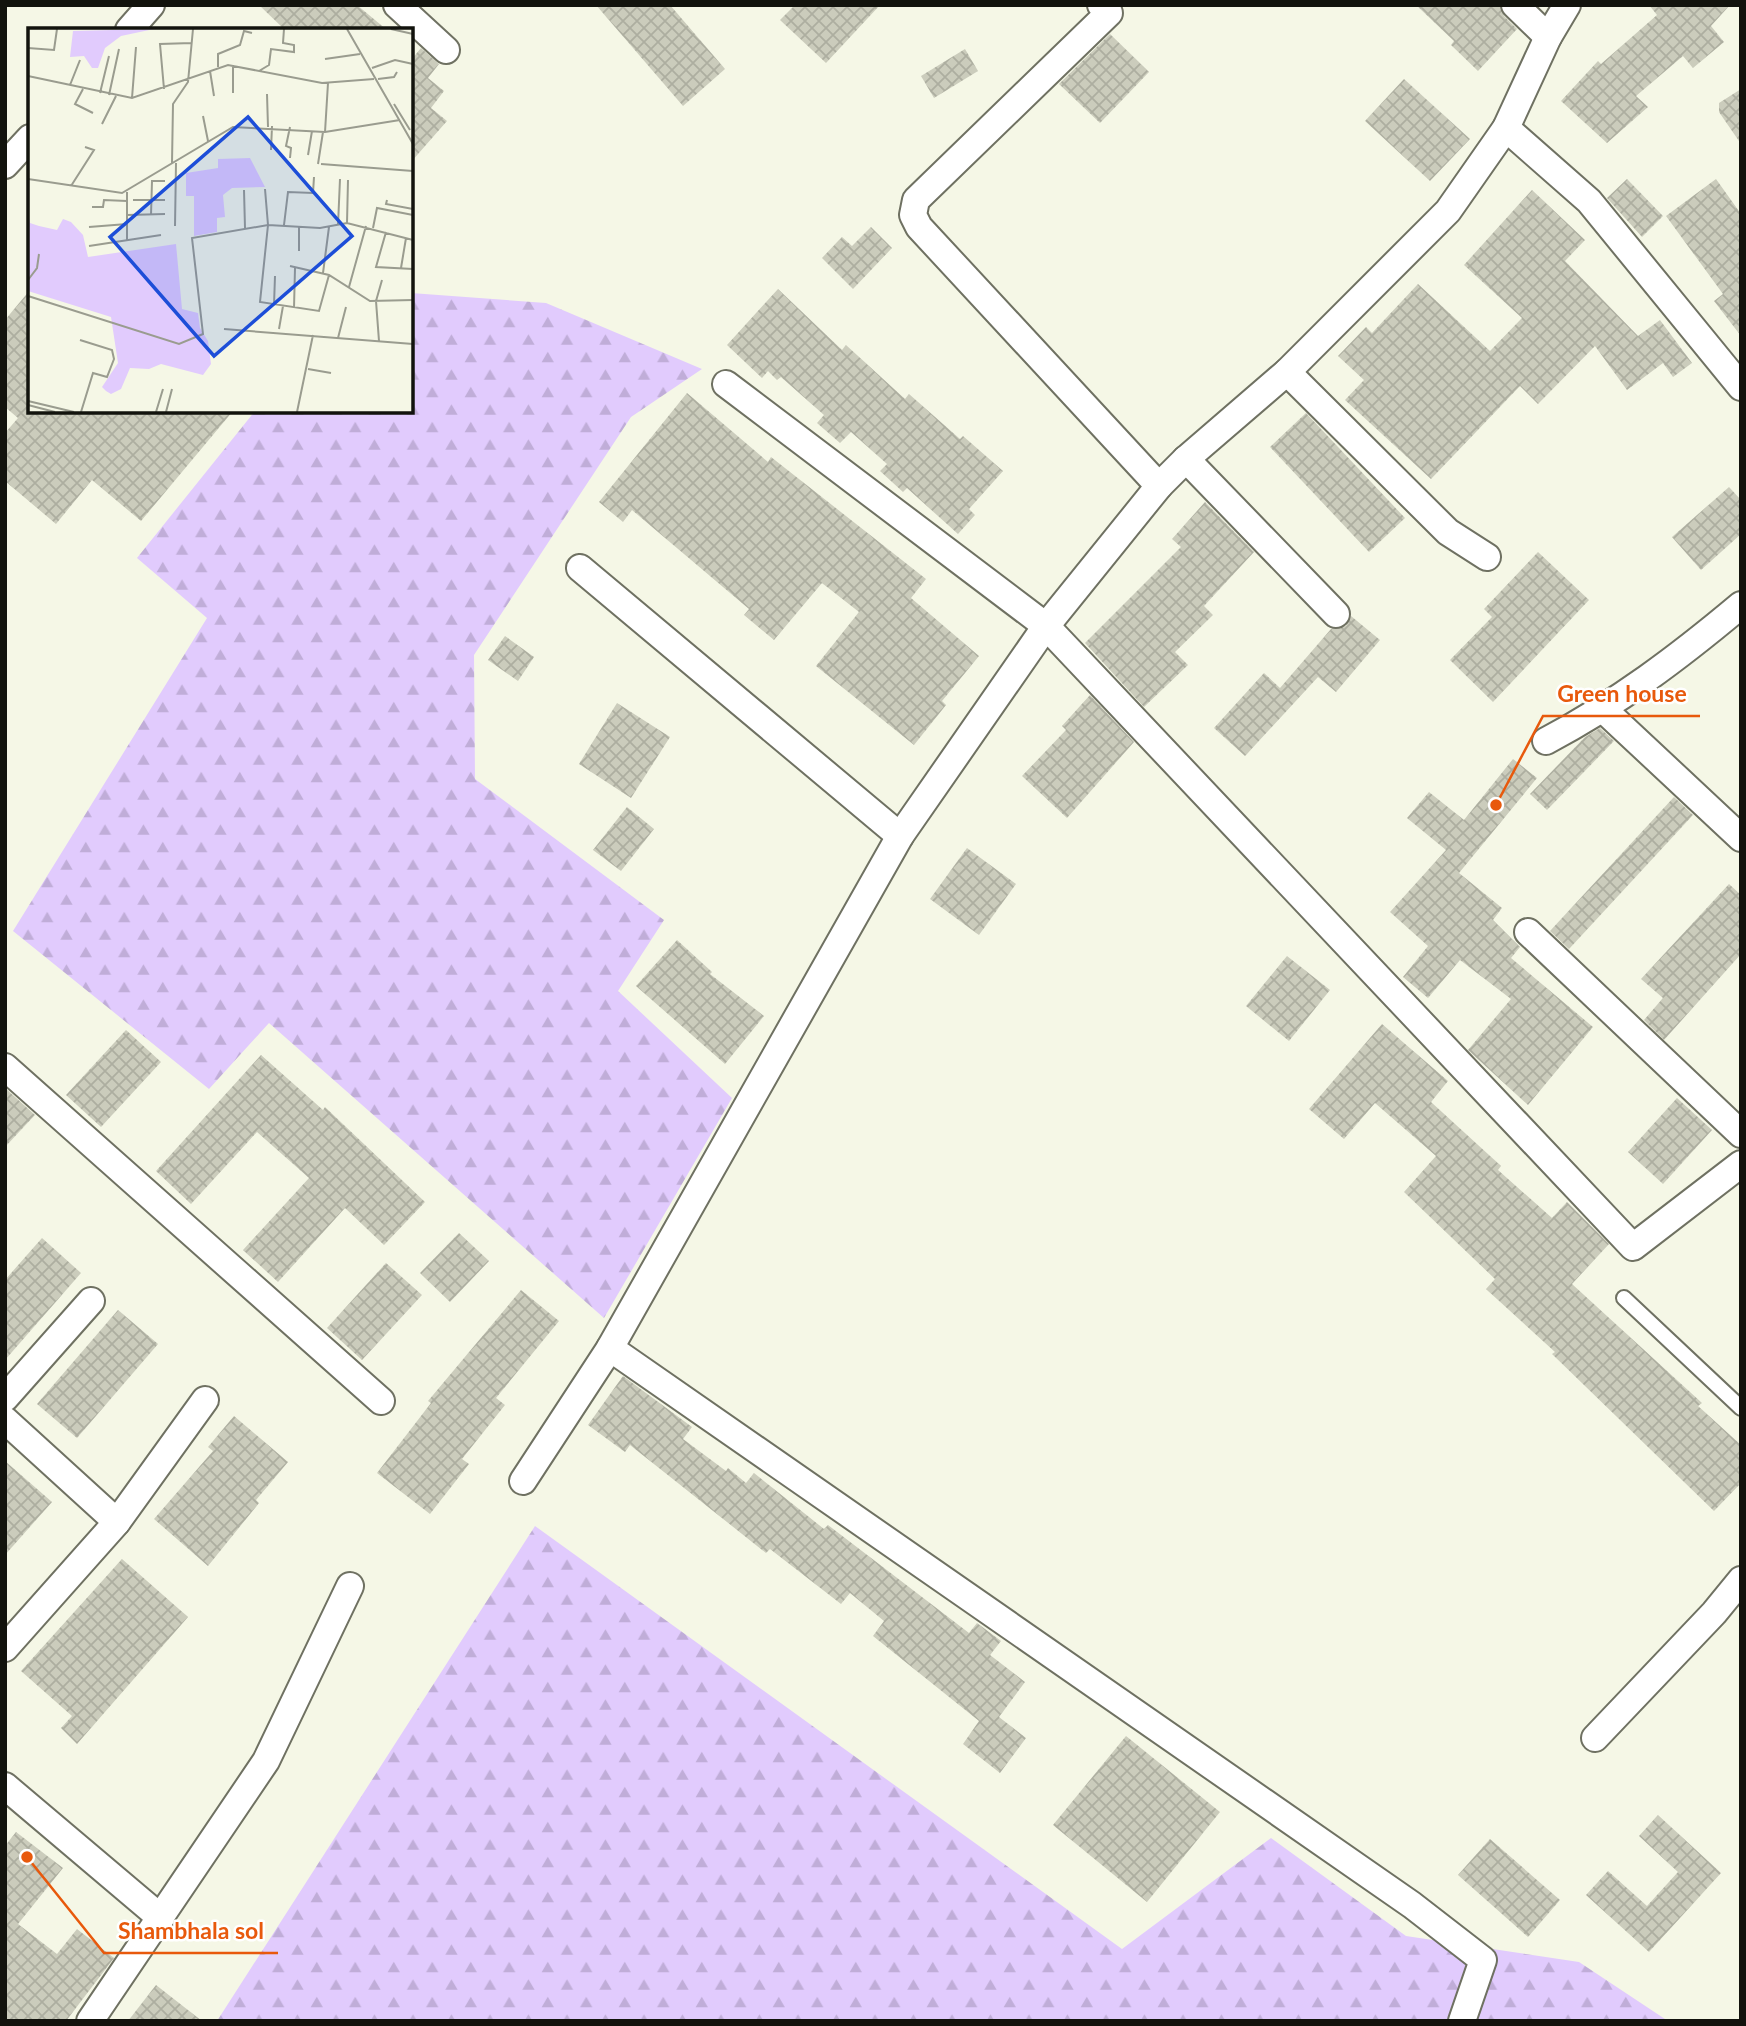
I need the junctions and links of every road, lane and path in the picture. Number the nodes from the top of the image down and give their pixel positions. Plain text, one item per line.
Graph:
1 (151, 5) edge
2 (397, 5) edge
3 (1101, 5) edge
4 (1515, 5) edge
5 (1567, 5) edge
6 (131, 28) edge
7 (1548, 37) junction
8 (446, 50) dead end
9 (1506, 128) junction
10 (28, 140) edge
11 (5, 165) edge
12 (1287, 372) junction
13 (726, 384) dead end
14 (1741, 387) edge
15 (1186, 458) junction
16 (1159, 486) junction
17 (1488, 558) dead end
18 (580, 568) dead end
19 (1741, 605) edge
20 (1336, 614) dead end
21 (1046, 626) junction
22 (1604, 710) junction
23 (1546, 741) dead end
24 (900, 835) junction
25 (1741, 838) edge
26 (1528, 932) dead end
27 (5, 1067) edge
28 (1741, 1135) edge
29 (1741, 1164) edge
30 (1624, 1298) dead end
31 (91, 1301) dead end
32 (610, 1348) junction
33 (5, 1398) edge
34 (205, 1400) dead end
35 (381, 1401) dead end
36 (1741, 1408) edge
37 (5, 1420) edge
38 (523, 1480) dead end
39 (117, 1522) junction
40 (1741, 1580) edge
41 (350, 1586) dead end
42 (5, 1648) edge
43 (1595, 1738) dead end
44 (9, 1796) edge
45 (161, 1918) junction
46 (90, 2021) edge
47 (1462, 2021) edge

1 - 6 street
2 - 8 street
3 - 16 street
4 - 7 street
5 - 7 street
7 - 9 street
9 - 12 street
9 - 14 street
10 - 11 street
12 - 15 street
12 - 17 street
13 - 21 street
15 - 16 street
15 - 20 street
16 - 21 street
18 - 24 street
19 - 22 street
21 - 24 street
21 - 29 street
22 - 23 street
22 - 25 street
24 - 32 street
26 - 28 street
27 - 35 street
30 - 36 lane
31 - 33 street
32 - 38 street
32 - 47 street
34 - 39 street
37 - 39 street
39 - 42 street
40 - 43 street
41 - 45 street
44 - 45 street
45 - 46 street

